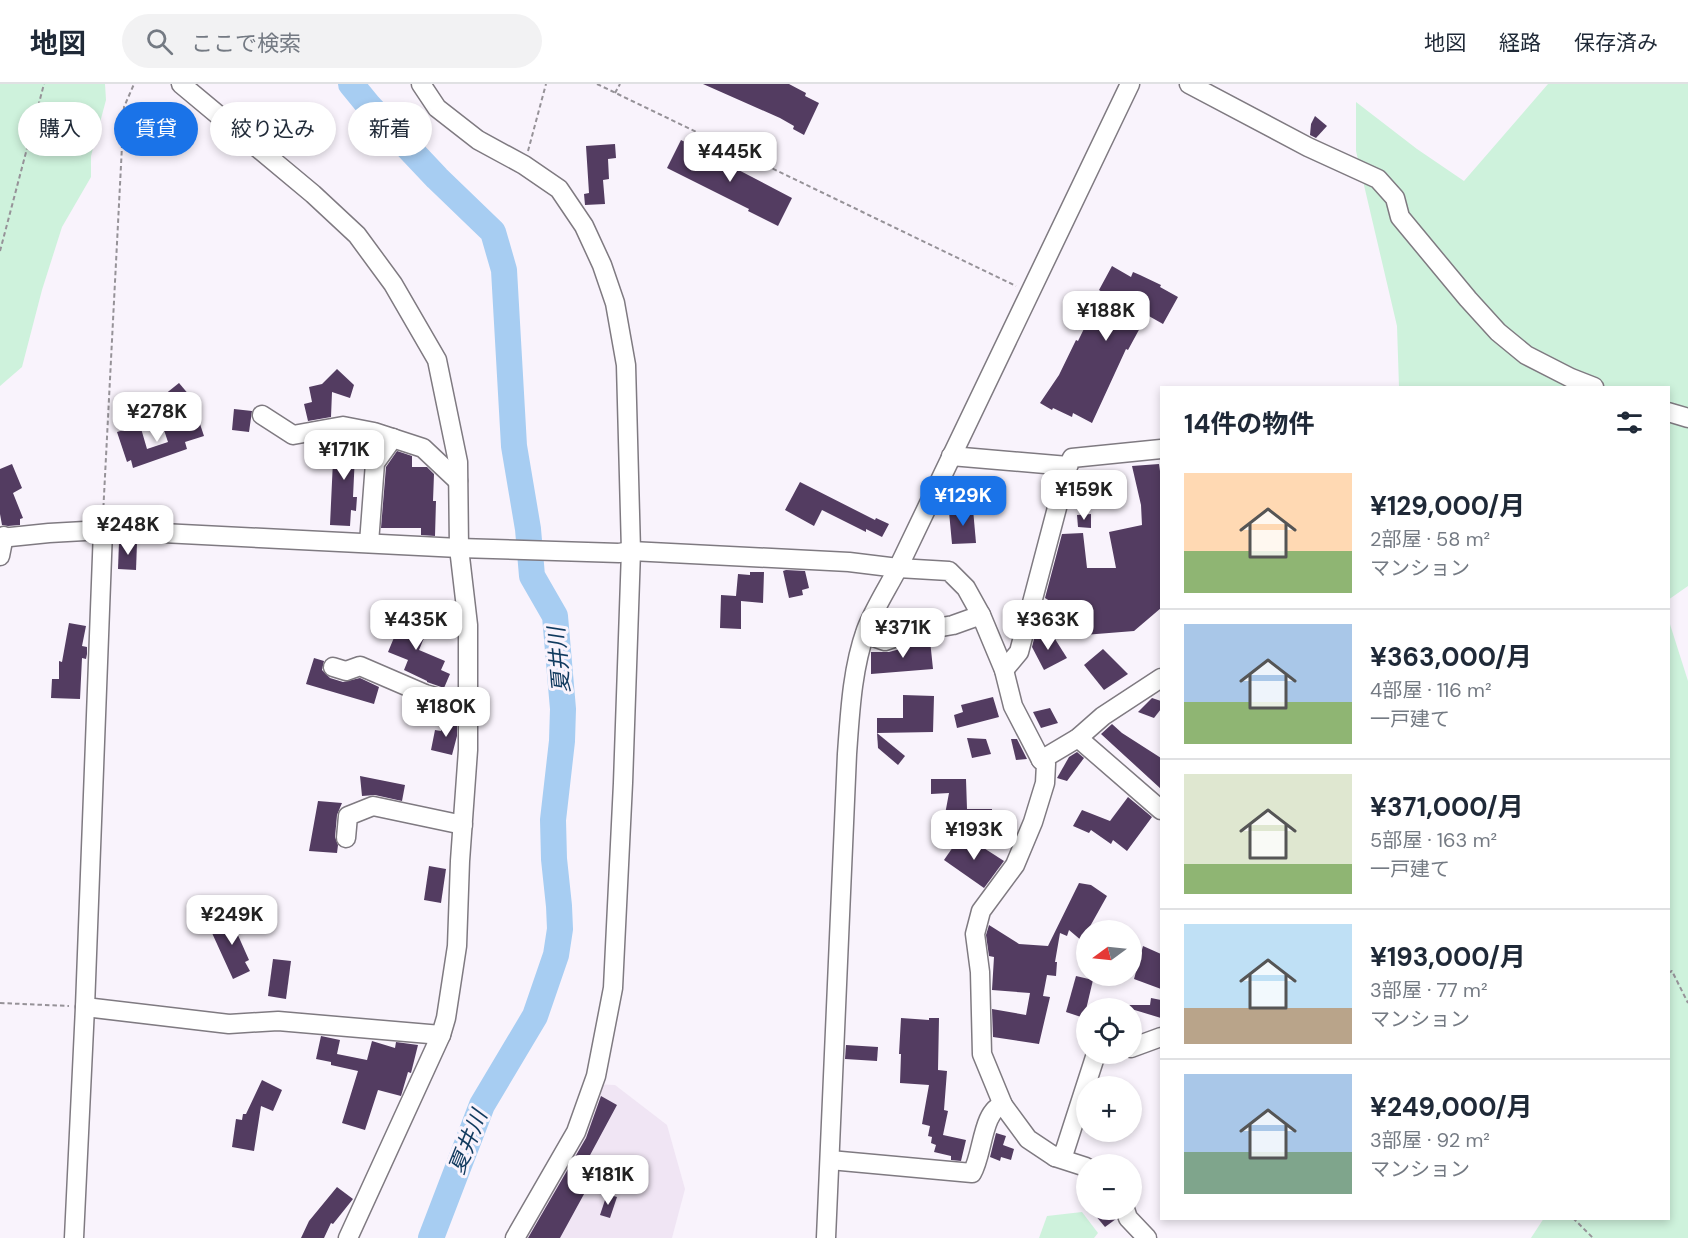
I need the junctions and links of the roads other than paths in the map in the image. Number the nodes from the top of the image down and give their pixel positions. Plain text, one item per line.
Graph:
1 (181, 84) edge
2 (421, 84) edge
3 (1130, 84) edge
4 (1189, 84) edge
5 (1592, 386) edge
6 (1670, 413) edge
7 (262, 415) dead end
8 (1688, 418) edge
9 (393, 438) junction
10 (1160, 449) edge
11 (951, 456) junction
12 (1068, 466) junction
13 (458, 481) junction
14 (103, 530) junction
15 (2, 537) edge
16 (369, 543) junction
17 (459, 548) junction
18 (625, 552) junction
19 (0, 556) edge
20 (898, 568) junction
21 (981, 615) junction
22 (865, 634) junction
23 (333, 668) dead end
24 (1004, 670) junction
25 (1160, 679) edge
26 (468, 706) junction
27 (1078, 738) junction
28 (1041, 760) junction
29 (1160, 809) edge
30 (463, 825) junction
31 (346, 838) dead end
32 (85, 1007) junction
33 (441, 1035) junction
34 (1160, 1037) edge
35 (1142, 1044) edge
36 (1093, 1064) edge
37 (1003, 1105) junction
38 (1055, 1157) junction
39 (830, 1160) junction
40 (1076, 1164) edge
41 (1130, 1220) edge
42 (74, 1238) edge
43 (348, 1238) edge
44 (515, 1238) edge
45 (826, 1238) edge
46 (1148, 1238) edge

1 - 13 street
2 - 18 street
3 - 11 street
4 - 5 street
6 - 8 street
7 - 9 street
9 - 13 street
9 - 16 street
10 - 12 street
11 - 12 street
11 - 20 street
12 - 24 street
13 - 17 street
14 - 15 street
14 - 16 street
14 - 32 street
15 - 19 street
16 - 17 street
17 - 18 street
17 - 26 street
18 - 20 street
18 - 44 street
20 - 21 street
20 - 22 street
21 - 22 street
21 - 24 street
22 - 39 street
23 - 26 street
24 - 28 street
25 - 27 street
26 - 30 street
27 - 28 street
27 - 29 street
28 - 37 street
30 - 31 street
30 - 33 street
32 - 33 street
32 - 42 street
33 - 43 street
34 - 35 street
36 - 38 street
37 - 38 street
37 - 39 street
38 - 40 street
39 - 45 street
41 - 46 street

